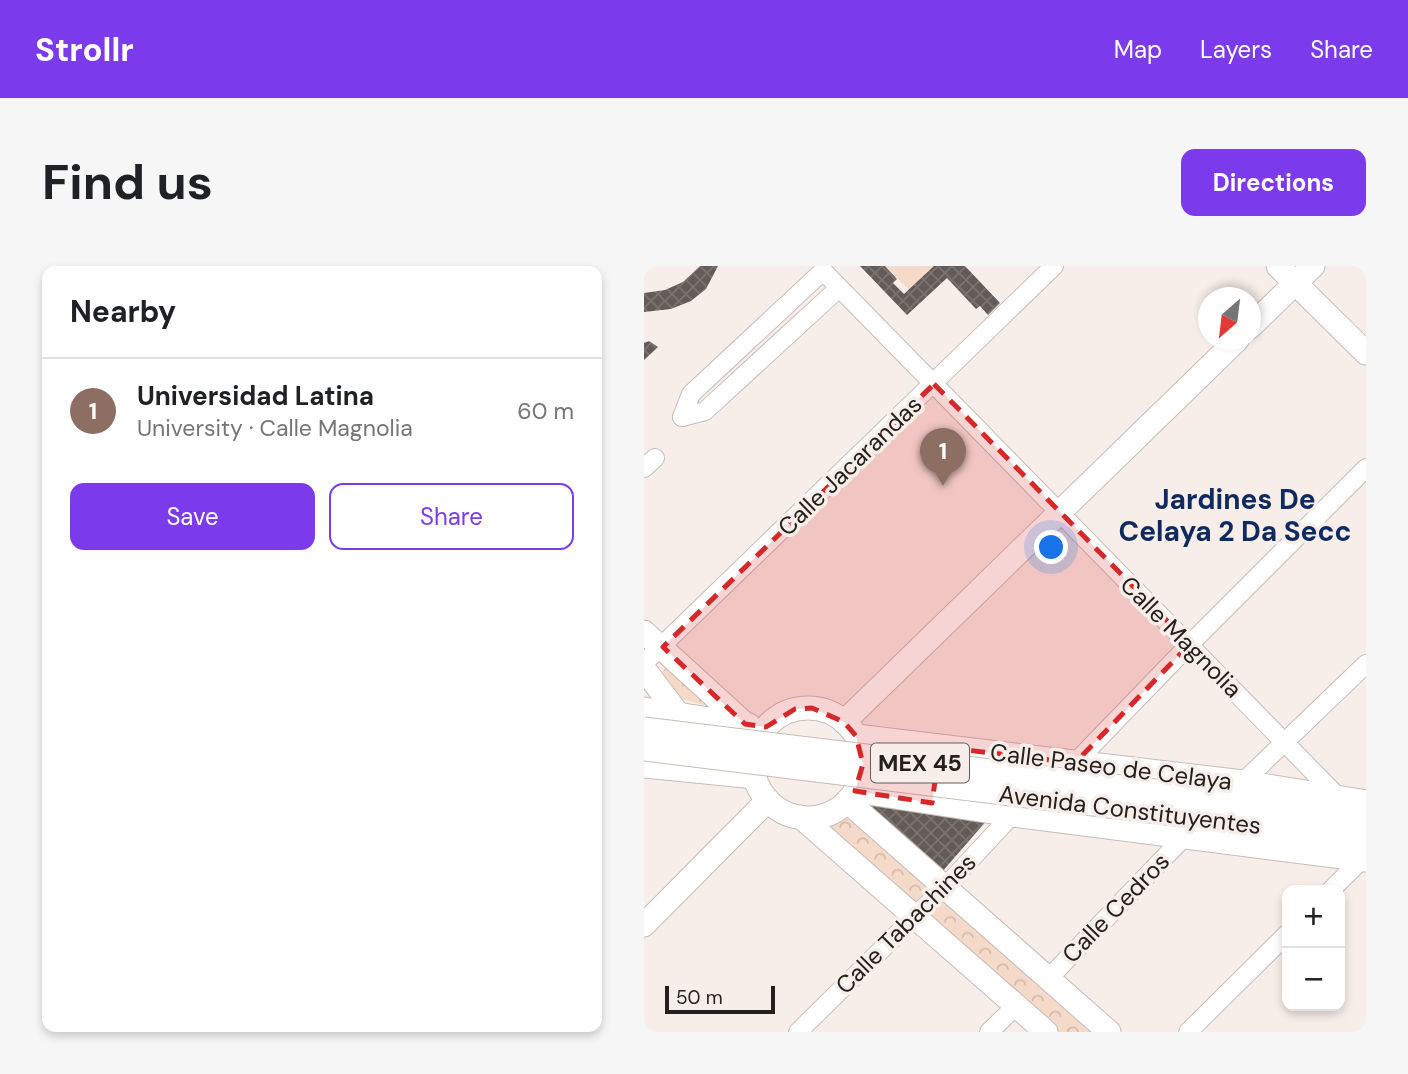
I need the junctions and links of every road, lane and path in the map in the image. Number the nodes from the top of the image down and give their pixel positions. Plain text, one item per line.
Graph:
1 (1054, 266) edge
2 (1278, 266) edge
3 (1313, 266) edge
4 (1295, 284) junction
5 (839, 288) junction
6 (1261, 317) edge
7 (750, 339) junction
8 (1227, 350) edge
9 (1366, 353) edge
10 (767, 354) junction
11 (934, 384) junction
12 (1366, 468) edge
13 (1058, 512) junction
14 (644, 632) edge
15 (1190, 644) junction
16 (663, 647) junction
17 (644, 663) edge
18 (1366, 664) edge
19 (644, 669) edge
20 (644, 709) edge
21 (679, 715) junction
22 (756, 726) junction
23 (644, 729) edge
24 (850, 729) junction
25 (1286, 744) junction
26 (644, 748) edge
27 (949, 748) junction
28 (1076, 763) junction
29 (644, 766) edge
30 (675, 769) junction
31 (755, 777) junction
32 (1253, 784) junction
33 (851, 796) junction
34 (1340, 799) junction
35 (768, 800) junction
36 (1366, 802) edge
37 (932, 803) junction
38 (1366, 812) edge
39 (1012, 815) junction
40 (1190, 816) junction
41 (801, 817) junction
42 (1366, 818) edge
43 (1365, 852) edge
44 (1335, 885) edge
45 (944, 888) junction
46 (915, 916) junction
47 (644, 926) edge
48 (1282, 939) edge
49 (1048, 979) junction
50 (1016, 1006) junction
51 (798, 1032) edge
52 (989, 1032) edge
53 (1046, 1032) edge
54 (1109, 1032) edge
55 (1188, 1032) edge

1 - 11 street, Calle Jacarandas
2 - 4 main road
3 - 4 main road
4 - 6 main road
4 - 9 main road
5 - 7 street
5 - 10 street
5 - 11 street, Calle Magnolia
7 - 10 street
7 - 10 street
8 - 13 main road
11 - 13 street, Calle Magnolia
11 - 16 street, Calle Jacarandas
12 - 15 street
13 - 15 street, Calle Magnolia
13 - 24 main road
14 - 16 main road
15 - 25 street, Calle Magnolia
15 - 28 street
16 - 17 street, Calle Jacarandas
16 - 22 main road
18 - 25 street
19 - 21 main road
20 - 21 main road
21 - 22 main road
21 - 30 street
22 - 24 main road
22 - 31 main road
23 - 40 main road, Avenida Constituyentes / MEX 45, bridge
24 - 27 main road, Calle Paseo de Celaya
24 - 33 main road
25 - 32 street
25 - 34 street, Calle Magnolia
26 - 40 main road, Avenida Constituyentes / MEX 45, bridge
27 - 28 main road, Calle Paseo de Celaya
27 - 37 street
28 - 32 main road, Calle Paseo de Celaya
29 - 30 main road
30 - 31 main road
31 - 35 main road
32 - 34 main road, Calle Paseo de Celaya
32 - 38 main road
33 - 37 main road
33 - 41 main road
33 - 45 main road
34 - 36 main road, Calle Paseo de Celaya
35 - 41 main road
35 - 47 main road
37 - 39 main road
39 - 40 main road
39 - 45 street, Calle Tabachines
40 - 42 main road, Avenida Constituyentes / MEX 45
40 - 43 main road, Avenida Constituyentes / MEX 45
40 - 43 main road
40 - 49 street, Calle Cedros
41 - 46 main road
43 - 44 street
45 - 46 street, Calle Tabachines
45 - 49 main road
46 - 50 main road
46 - 51 street, Calle Tabachines
48 - 55 street
49 - 54 main road
50 - 52 street
50 - 53 main road

